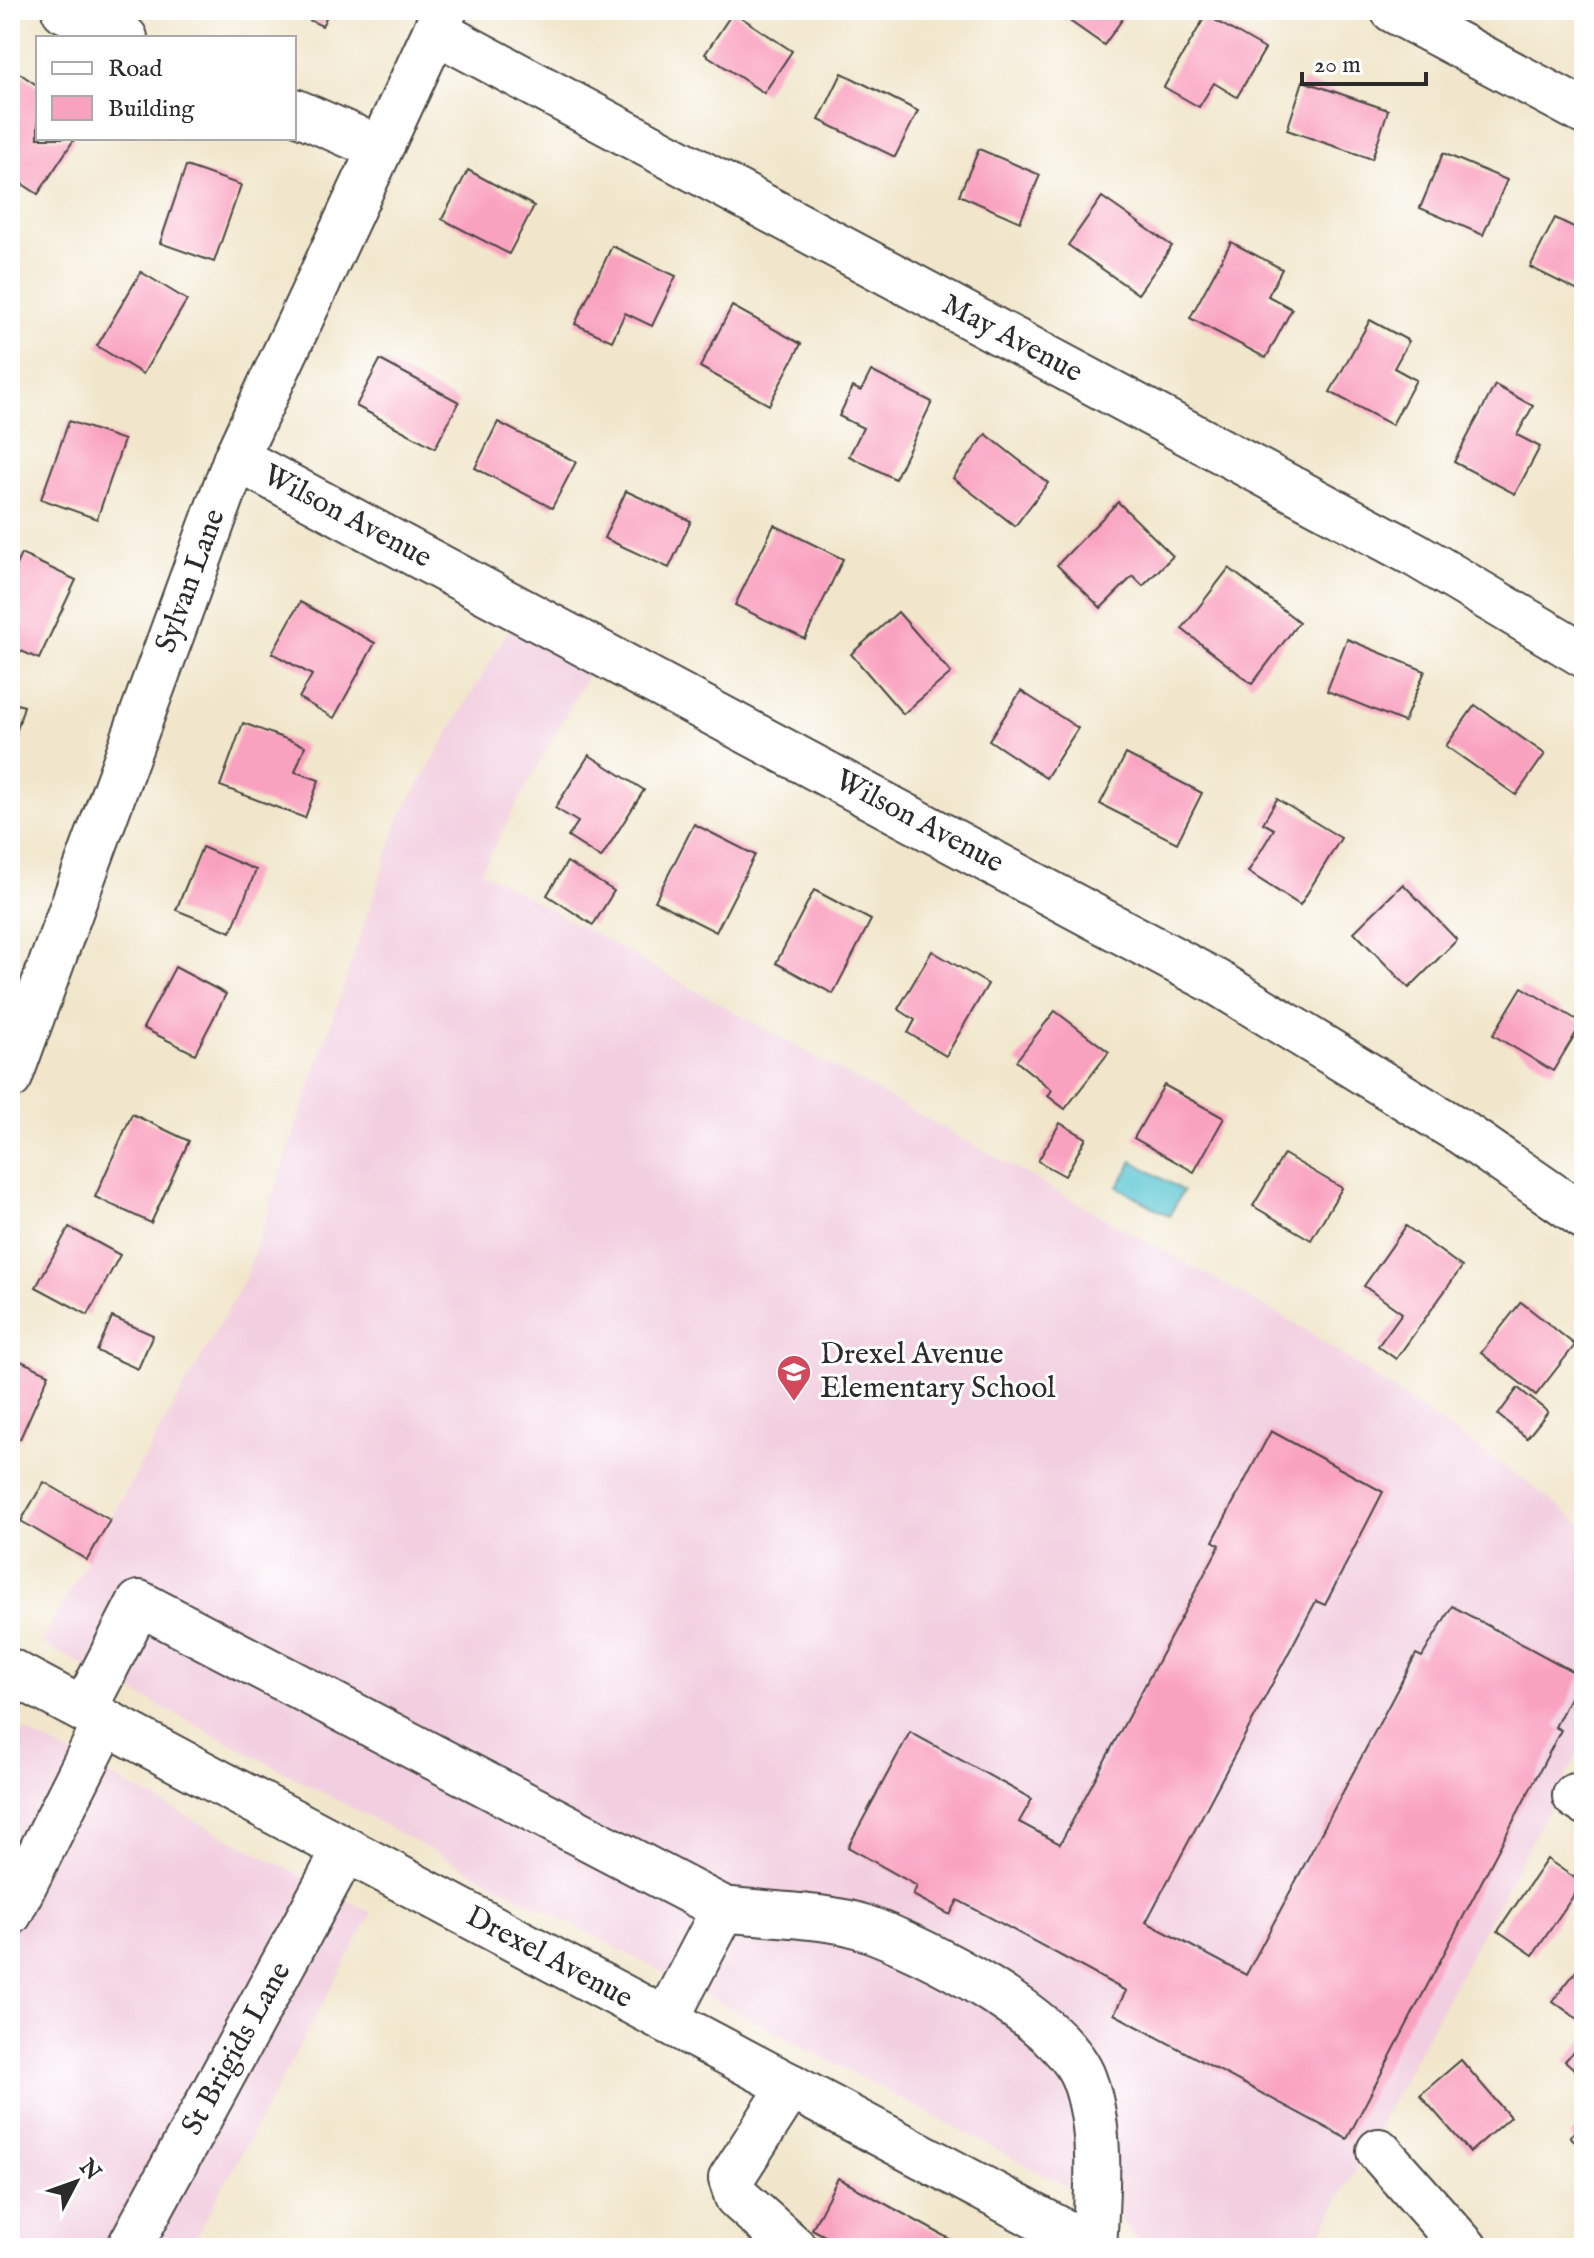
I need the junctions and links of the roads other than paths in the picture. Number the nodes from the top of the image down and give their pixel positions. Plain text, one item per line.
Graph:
1 (64, 10) edge
2 (1393, 10) edge
3 (440, 21) edge
4 (121, 36) edge
5 (296, 112) edge
6 (1584, 112) edge
7 (379, 148) junction
8 (236, 458) junction
9 (1584, 655) edge
10 (10, 1077) edge
11 (1584, 1217) edge
12 (13, 1678) edge
13 (95, 1716) junction
14 (345, 1850) junction
15 (724, 1909) junction
16 (10, 1913) edge
17 (666, 2020) junction
18 (791, 2086) junction
19 (1379, 2151) dead end
20 (129, 2248) edge
21 (794, 2248) edge
22 (1086, 2248) edge
23 (1094, 2248) edge
24 (1465, 2248) edge

1 - 4 street
2 - 6 street
3 - 7 street, Sylvan Lane
3 - 9 street, May Avenue
5 - 7 street
7 - 8 street, Sylvan Lane
8 - 10 street, Sylvan Lane
8 - 11 street, Wilson Avenue
12 - 13 street, Drexel Avenue
13 - 14 street, Drexel Avenue
13 - 15 street
13 - 16 street
14 - 17 street, Drexel Avenue
14 - 20 street, St Brigids Lane
15 - 17 street
15 - 23 street
17 - 18 street, Drexel Avenue
18 - 21 street
18 - 22 street, Drexel Avenue
19 - 24 street

